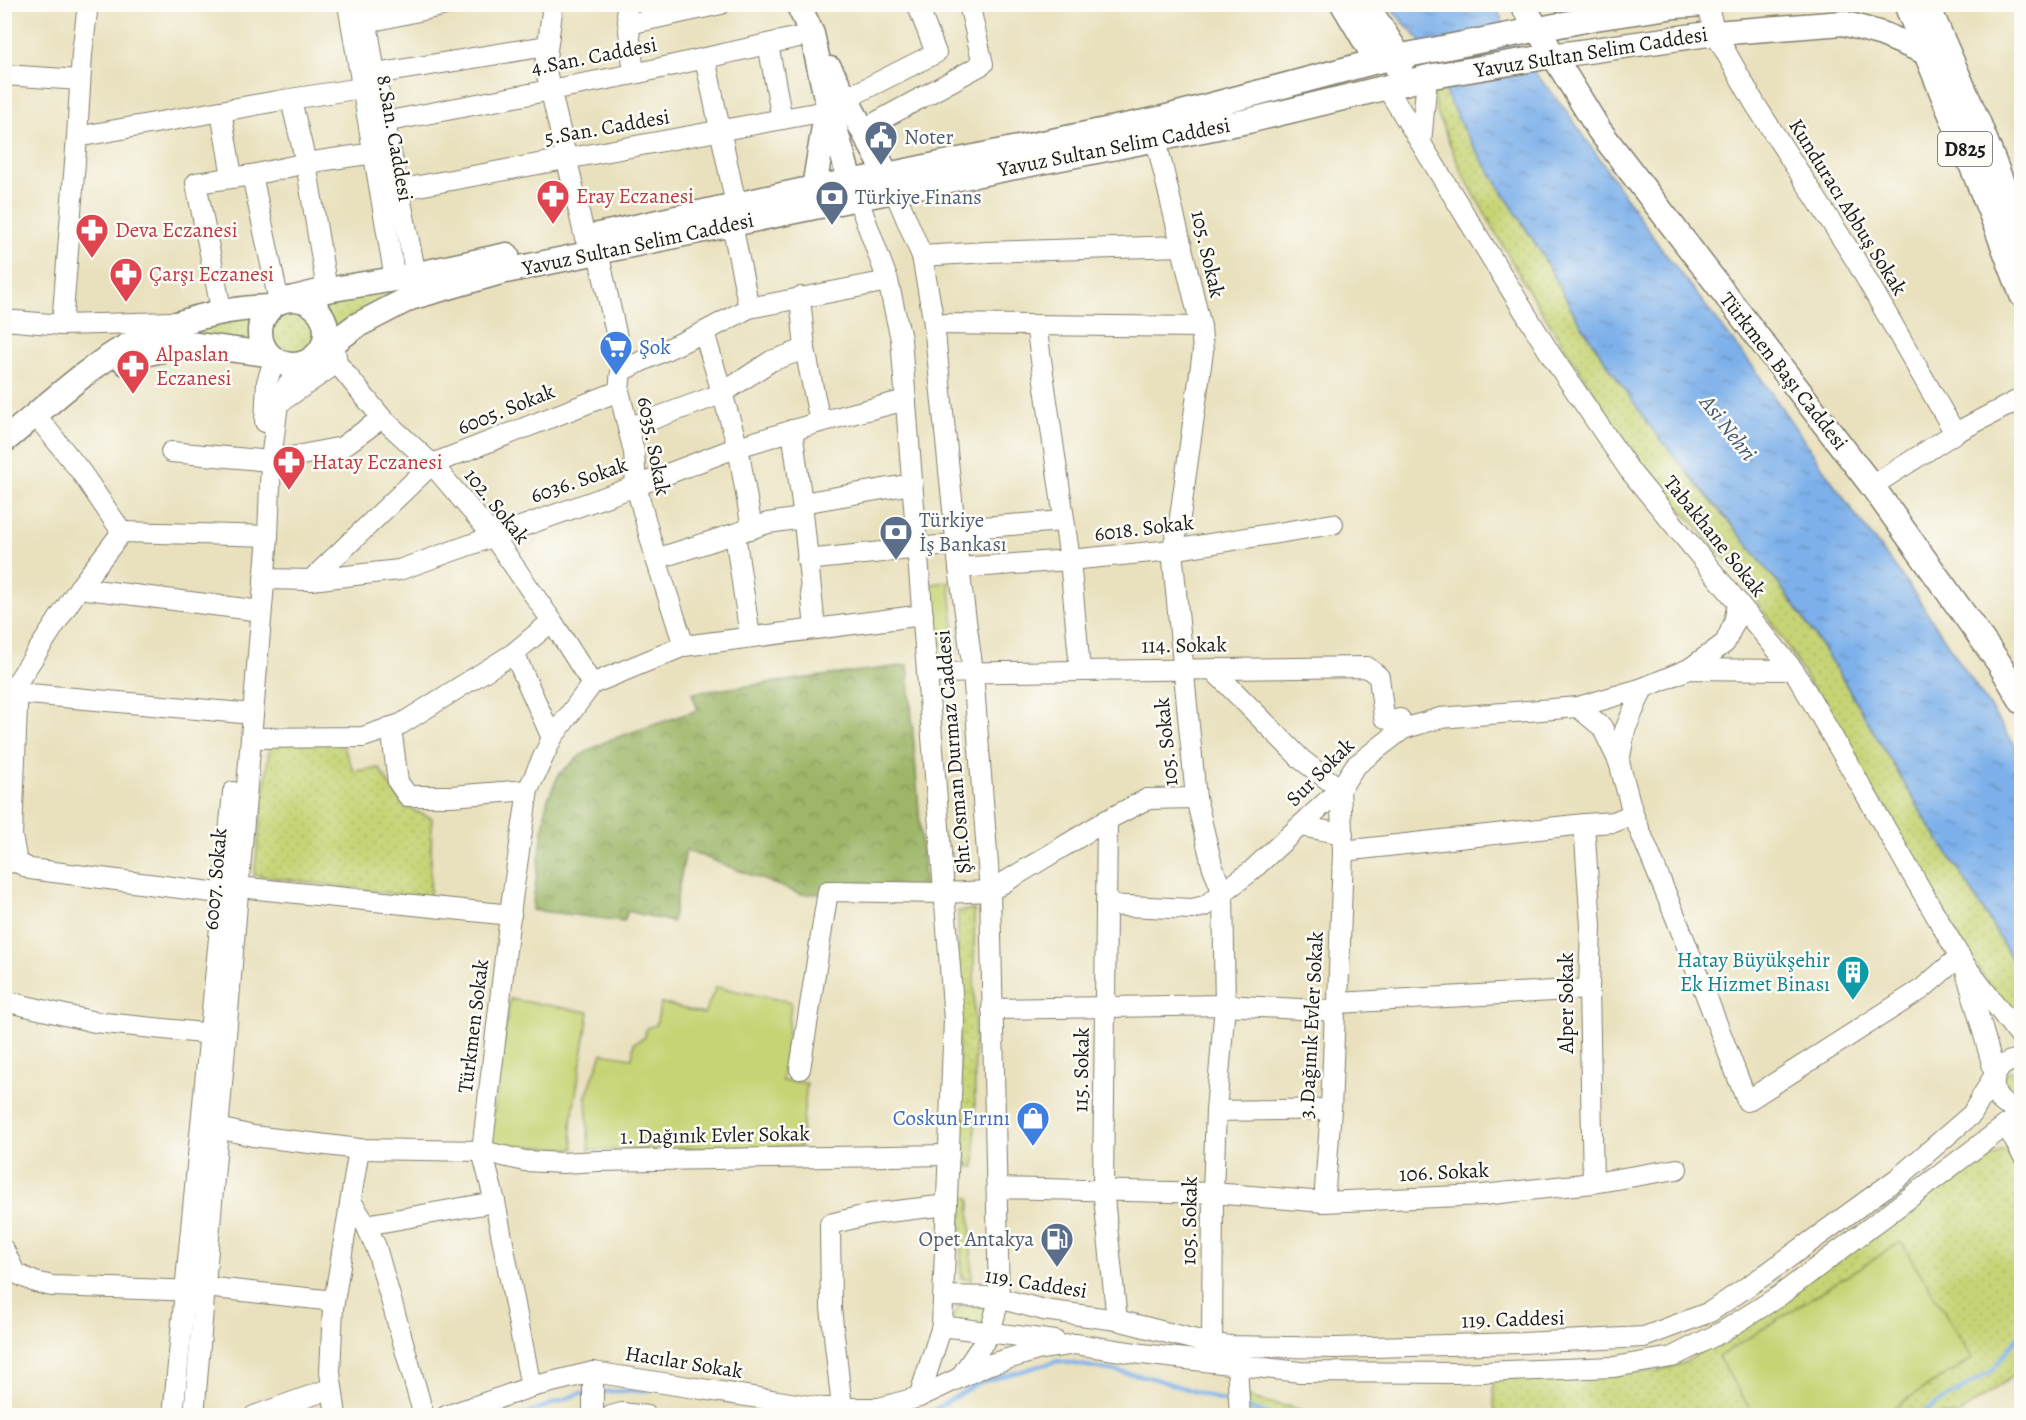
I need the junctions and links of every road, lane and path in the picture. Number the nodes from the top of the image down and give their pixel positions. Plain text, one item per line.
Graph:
1 (88, 4) edge
2 (348, 4) edge
3 (450, 4) edge
4 (553, 4) edge
5 (626, 4) edge
6 (721, 4) edge
7 (917, 4) edge
8 (969, 4) edge
9 (1343, 4) edge
10 (1366, 4) edge
11 (1522, 4) edge
12 (1706, 4) edge
13 (799, 5) edge
14 (1676, 5) edge
15 (1915, 7) edge
16 (366, 13) edge
17 (1843, 23) junction
18 (629, 24) junction
19 (1715, 33) junction
20 (812, 34) junction
21 (768, 44) junction
22 (1537, 44) junction
23 (547, 45) junction
24 (1925, 52) junction
25 (1397, 57) junction
26 (705, 58) junction
27 (634, 74) junction
28 (4, 75) edge
29 (1430, 77) junction
30 (80, 80) junction
31 (369, 81) junction
32 (1387, 88) junction
33 (551, 89) junction
34 (291, 100) junction
35 (832, 101) junction
36 (221, 111) junction
37 (782, 119) junction
38 (384, 122) junction
39 (720, 130) junction
40 (862, 130) junction
41 (78, 137) junction
42 (1156, 140) junction
43 (1421, 143) junction
44 (374, 153) junction
45 (567, 159) junction
46 (306, 163) junction
47 (252, 175) junction
48 (232, 177) junction
49 (891, 183) junction
50 (814, 188) junction
51 (854, 189) junction
52 (397, 190) junction
53 (734, 214) junction
54 (2022, 234) edge
55 (592, 245) junction
56 (1182, 246) junction
57 (922, 256) junction
58 (405, 277) junction
59 (888, 281) junction
60 (327, 290) junction
61 (2022, 295) edge
62 (800, 297) junction
63 (280, 302) junction
64 (749, 308) junction
65 (222, 314) junction
66 (4, 320) edge
67 (184, 321) junction
68 (934, 324) junction
69 (62, 325) junction
70 (1036, 325) junction
71 (1201, 327) junction
72 (704, 332) junction
73 (805, 349) junction
74 (325, 354) junction
75 (271, 357) junction
76 (621, 371) junction
77 (619, 391) junction
78 (721, 394) junction
79 (2022, 398) edge
80 (906, 400) junction
81 (382, 418) junction
82 (820, 422) junction
83 (42, 423) junction
84 (628, 428) junction
85 (792, 430) junction
86 (1955, 433) junction
87 (4, 441) edge
88 (738, 447) junction
89 (171, 452) dead end
90 (4, 459) edge
91 (267, 461) junction
92 (432, 464) junction
93 (912, 484) junction
94 (636, 486) junction
95 (1872, 486) junction
96 (802, 510) junction
97 (1064, 521) junction
98 (1333, 524) dead end
99 (122, 532) junction
100 (743, 532) junction
101 (262, 536) junction
102 (493, 536) junction
103 (956, 536) junction
104 (917, 548) junction
105 (1172, 550) junction
106 (656, 559) junction
107 (807, 560) junction
108 (1070, 560) junction
109 (959, 568) junction
110 (264, 579) junction
111 (311, 580) junction
112 (79, 588) junction
113 (1738, 602) junction
114 (256, 610) junction
115 (922, 615) junction
116 (552, 621) junction
117 (814, 628) junction
118 (750, 637) junction
119 (684, 646) junction
120 (514, 653) junction
121 (1212, 669) junction
122 (1689, 669) junction
123 (1080, 670) junction
124 (1183, 670) junction
125 (1793, 670) junction
126 (973, 672) junction
127 (927, 674) junction
128 (14, 684) edge
129 (592, 684) junction
130 (1642, 688) junction
131 (2022, 702) edge
132 (1578, 707) junction
133 (247, 713) junction
134 (1400, 719) dead end
135 (391, 727) junction
136 (251, 738) junction
137 (552, 738) junction
138 (1619, 762) junction
139 (528, 789) junction
140 (1340, 789) junction
141 (1196, 798) junction
142 (1633, 814) junction
143 (1107, 820) junction
144 (1584, 824) junction
145 (1300, 826) junction
146 (1343, 843) junction
147 (11, 862) edge
148 (990, 891) junction
149 (233, 892) junction
150 (944, 893) junction
151 (1223, 894) junction
152 (1106, 905) junction
153 (511, 915) junction
154 (1962, 960) junction
155 (1589, 989) junction
156 (4, 1001) edge
157 (1225, 1005) junction
158 (1105, 1007) junction
159 (1337, 1007) junction
160 (992, 1009) junction
161 (217, 1034) junction
162 (2022, 1039) edge
163 (2019, 1059) edge
164 (800, 1069) dead end
165 (1995, 1074) junction
166 (1332, 1109) junction
167 (1216, 1111) junction
168 (2016, 1116) edge
169 (218, 1128) junction
170 (359, 1149) junction
171 (482, 1151) junction
172 (2022, 1154) edge
173 (949, 1155) junction
174 (1677, 1169) dead end
175 (1593, 1183) junction
176 (997, 1188) junction
177 (1103, 1189) junction
178 (1213, 1193) junction
179 (351, 1201) junction
180 (495, 1202) junction
181 (1324, 1202) junction
182 (947, 1205) junction
183 (366, 1225) junction
184 (4, 1250) edge
185 (198, 1290) junction
186 (944, 1296) junction
187 (999, 1299) junction
188 (334, 1301) junction
189 (1117, 1320) junction
190 (942, 1326) junction
191 (990, 1333) junction
192 (1075, 1344) junction
193 (1212, 1344) junction
194 (1237, 1365) junction
195 (959, 1378) junction
196 (593, 1380) junction
197 (332, 1388) junction
198 (531, 1388) junction
199 (919, 1397) junction
200 (842, 1408) junction
201 (592, 1412) edge
202 (879, 1412) edge
203 (173, 1416) edge
204 (194, 1416) edge
205 (254, 1416) edge
206 (336, 1416) edge
207 (424, 1416) edge
208 (446, 1416) edge
209 (611, 1416) edge
210 (647, 1416) edge
211 (1240, 1416) edge

1 - 30 street
2 - 31 street, 8.San. Caddesi
3 - 16 street
4 - 23 street, 6035. Sokak
5 - 18 street
6 - 18 street
7 - 35 street, 5.San. Caddesi
8 - 40 street
9 - 25 main road
10 - 25 main road
11 - 22 main road, Türkmen Başı Caddesi
12 - 14 main road, Yavuz Sultan Selim Caddesi
12 - 19 street, Kunduracı Abbuş Sokak
13 - 20 main road
14 - 22 main road, Yavuz Sultan Selim Caddesi
15 - 17 main road
15 - 24 main road, D825
15 - 54 main road, D825
16 - 31 street, 8.San. Caddesi
17 - 19 main road, Yavuz Sultan Selim Caddesi
17 - 24 main road, Yavuz Sultan Selim Caddesi
18 - 27 street
19 - 22 main road, Yavuz Sultan Selim Caddesi
19 - 86 street, Kunduracı Abbuş Sokak
20 - 21 street, 4.San. Caddesi
20 - 35 main road
21 - 26 street, 4.San. Caddesi
21 - 37 street
22 - 25 main road, Yavuz Sultan Selim Caddesi
22 - 29 main road, Yavuz Sultan Selim Caddesi
22 - 95 main road, Türkmen Başı Caddesi
23 - 31 street
23 - 33 street, 6035. Sokak
24 - 61 main road, D825
25 - 32 main road
25 - 49 main road, Yavuz Sultan Selim Caddesi
26 - 27 street, 4.San. Caddesi
26 - 39 street
27 - 33 street, 4.San. Caddesi
28 - 30 street
29 - 32 main road, Yavuz Sultan Selim Caddesi
29 - 43 street
30 - 41 street
31 - 34 street
31 - 38 street, 8.San. Caddesi
31 - 44 street, 8.San. Caddesi
32 - 42 main road, Yavuz Sultan Selim Caddesi
32 - 43 street, Tabakhane Sokak
33 - 38 street, 4.San. Caddesi
33 - 45 street, 6035. Sokak
34 - 36 street
34 - 46 street
35 - 37 street, 5.San. Caddesi
35 - 40 main road
35 - 50 main road
35 - 51 main road
36 - 41 street
36 - 48 street
37 - 39 street, 5.San. Caddesi
38 - 52 street, 8.San. Caddesi
39 - 45 street, 5.San. Caddesi
39 - 53 street
40 - 49 main road
41 - 69 street
42 - 49 main road, Yavuz Sultan Selim Caddesi
42 - 56 street, 105. Sokak
43 - 113 street, Tabakhane Sokak
44 - 46 street
44 - 58 street, 8.San. Caddesi
45 - 52 street, 5.San. Caddesi
45 - 55 street, 6035. Sokak
46 - 47 street
46 - 60 street
47 - 48 street
47 - 63 street
48 - 65 street
49 - 51 main road, Yavuz Sultan Selim Caddesi
49 - 57 street, Şht.Osman Durmaz Caddesi
50 - 51 main road, Yavuz Sultan Selim Caddesi
50 - 53 main road, Yavuz Sultan Selim Caddesi
51 - 53 main road, Yavuz Sultan Selim Caddesi
51 - 59 street, Şht.Osman Durmaz Caddesi
52 - 58 street, 8.San. Caddesi
53 - 55 main road, Yavuz Sultan Selim Caddesi
53 - 64 street
55 - 58 main road, Yavuz Sultan Selim Caddesi
55 - 74 main road, Yavuz Sultan Selim Caddesi
55 - 76 street, 6035. Sokak
56 - 57 street
56 - 71 street, 105. Sokak
57 - 68 street, Şht.Osman Durmaz Caddesi
58 - 60 main road, Yavuz Sultan Selim Caddesi
59 - 62 street
59 - 80 street, Şht.Osman Durmaz Caddesi
60 - 63 main road, Yavuz Sultan Selim Caddesi
62 - 64 street
62 - 73 street
63 - 65 main road, Yavuz Sultan Selim Caddesi
63 - 74 main road, Yavuz Sultan Selim Caddesi
63 - 75 main road
64 - 72 street
65 - 67 main road, Yavuz Sultan Selim Caddesi
66 - 69 street
67 - 69 street
67 - 87 main road, Yavuz Sultan Selim Caddesi
68 - 70 street
68 - 103 street, Şht.Osman Durmaz Caddesi
70 - 71 street
70 - 97 street
71 - 105 street, 105. Sokak
72 - 76 street
72 - 78 street
73 - 78 street
73 - 82 street
74 - 75 main road, Yavuz Sultan Selim Caddesi
74 - 81 street, 102. Sokak
74 - 91 street, 6007. Sokak
75 - 83 main road, Yavuz Sultan Selim Caddesi
75 - 91 street, 6007. Sokak
76 - 77 street, 6035. Sokak
77 - 84 street, 6035. Sokak
77 - 92 street, 6005. Sokak
78 - 84 street
78 - 88 street
79 - 86 street
80 - 82 street, 6036. Sokak
80 - 93 street, Şht.Osman Durmaz Caddesi
81 - 91 street
81 - 92 street, 102. Sokak
82 - 85 street, 6036. Sokak
83 - 90 main road, Yavuz Sultan Selim Caddesi
83 - 99 street
84 - 94 street, 6035. Sokak
85 - 88 street, 6036. Sokak
85 - 96 street
86 - 95 street
88 - 94 street, 6036. Sokak
88 - 100 street
89 - 91 street
91 - 101 street, 6007. Sokak
92 - 102 street, 102. Sokak
92 - 111 street, 6005. Sokak
93 - 96 street
93 - 104 street, Şht.Osman Durmaz Caddesi
94 - 102 street, 6036. Sokak
94 - 106 street, 6035. Sokak
95 - 131 main road, Türkmen Başı Caddesi
96 - 100 street
96 - 107 street
97 - 103 street
97 - 108 street
98 - 105 street, 6018. Sokak
99 - 101 street
99 - 112 street
100 - 106 street
100 - 118 street
101 - 110 street, 6007. Sokak
101 - 114 street, 6007. Sokak
102 - 111 street, 6036. Sokak
102 - 116 street, 102. Sokak
103 - 104 street
103 - 109 street, Şht.Osman Durmaz Caddesi
104 - 107 street
104 - 115 street, Şht.Osman Durmaz Caddesi
105 - 108 street, 6018. Sokak
105 - 124 street, 105. Sokak
106 - 119 street, 6035. Sokak
107 - 117 street
108 - 109 street, 6018. Sokak
108 - 123 street
109 - 126 street, Şht.Osman Durmaz Caddesi
110 - 111 street, 6036. Sokak
110 - 114 street, 6007. Sokak
112 - 114 street
112 - 128 street
113 - 122 street, Sur Sokak
113 - 125 street, Tabakhane Sokak
114 - 133 street, 6007. Sokak
115 - 117 street
115 - 127 street, Şht.Osman Durmaz Caddesi
116 - 120 street
116 - 129 street, 102. Sokak
117 - 118 street
118 - 119 street
119 - 129 street
120 - 135 street
120 - 137 street
121 - 124 street, 114. Sokak
121 - 134 street, 114. Sokak
121 - 140 street
122 - 125 street, Sur Sokak
122 - 130 street, Sur Sokak
123 - 124 street, 114. Sokak
123 - 126 street, 114. Sokak
124 - 141 street, 105. Sokak
125 - 154 street, Tabakhane Sokak
126 - 127 street, 114. Sokak
126 - 148 street, Şht.Osman Durmaz Caddesi
127 - 150 street, Şht.Osman Durmaz Caddesi
128 - 133 street
128 - 147 street
129 - 137 street, Türkmen Sokak
130 - 132 street, Sur Sokak
130 - 138 street
132 - 138 street
132 - 140 street, Sur Sokak
133 - 136 street, 6007. Sokak
133 - 149 street, 6007. Sokak
135 - 136 street
135 - 139 street
136 - 149 street, 6007. Sokak
137 - 139 street, Türkmen Sokak
138 - 142 street
139 - 153 street, Türkmen Sokak
140 - 145 street, Sur Sokak
140 - 146 street, 3.Dağınık Evler Sokak
141 - 143 street
141 - 151 street, 105. Sokak
142 - 144 street
142 - 154 street
143 - 148 street
143 - 152 street, 115. Sokak
144 - 146 street
144 - 155 street, Alper Sokak
145 - 146 street
145 - 151 street, Sur Sokak
146 - 159 street, 3.Dağınık Evler Sokak
147 - 149 street
148 - 150 street
148 - 160 street, Şht.Osman Durmaz Caddesi
149 - 153 street
149 - 161 street, 6007. Sokak
150 - 164 street
150 - 173 street, Şht.Osman Durmaz Caddesi
151 - 152 street, Sur Sokak
151 - 157 street, 105. Sokak
152 - 158 street, 115. Sokak
153 - 171 street, Türkmen Sokak
154 - 162 street
154 - 165 street
155 - 159 street
155 - 175 street, Alper Sokak
156 - 161 street
157 - 158 street
157 - 159 street
157 - 167 street, 105. Sokak
158 - 160 street
158 - 177 street, 115. Sokak
159 - 166 street, 3.Dağınık Evler Sokak
160 - 176 street, Şht.Osman Durmaz Caddesi
161 - 169 street, 6007. Sokak
161 - 185 street, 6007. Sokak
163 - 165 street
165 - 168 street
165 - 193 street, 119. Caddesi
166 - 167 street
166 - 181 street, 3.Dağınık Evler Sokak
167 - 178 street, 105. Sokak
168 - 172 street
168 - 194 street
169 - 170 street, 1. Dağınık Evler Sokak
169 - 185 street, 6007. Sokak
170 - 171 street, 1. Dağınık Evler Sokak
170 - 179 street
171 - 173 street, 1. Dağınık Evler Sokak
171 - 180 street, Türkmen Sokak
173 - 182 street, Şht.Osman Durmaz Caddesi
174 - 175 street, 106. Sokak
175 - 181 street, 106. Sokak
176 - 177 street, 106. Sokak
176 - 187 street, Şht.Osman Durmaz Caddesi
177 - 178 street, 106. Sokak
177 - 189 street, 115. Sokak
178 - 181 street, 106. Sokak
178 - 193 street, 105. Sokak
179 - 183 street
179 - 188 street
180 - 183 street
180 - 198 street, Türkmen Sokak
182 - 186 street, Şht.Osman Durmaz Caddesi
182 - 200 street
183 - 207 street
184 - 185 street
185 - 188 street
185 - 203 street, 6007. Sokak
185 - 204 street, 6007. Sokak
186 - 187 street, 119. Caddesi
186 - 190 street, Şht.Osman Durmaz Caddesi
187 - 189 street, 119. Caddesi
187 - 191 street, Şht.Osman Durmaz Caddesi
188 - 197 street
189 - 193 street, 119. Caddesi
190 - 191 street
190 - 199 street
191 - 192 street
191 - 195 street
192 - 194 street
192 - 195 street
194 - 211 street
195 - 199 street, Hacılar Sokak
196 - 198 street, Hacılar Sokak
196 - 200 street, Hacılar Sokak
196 - 201 street
197 - 205 street
197 - 206 street
198 - 208 street, Hacılar Sokak
199 - 202 street, Hacılar Sokak
200 - 202 street, Hacılar Sokak
209 - 210 street

